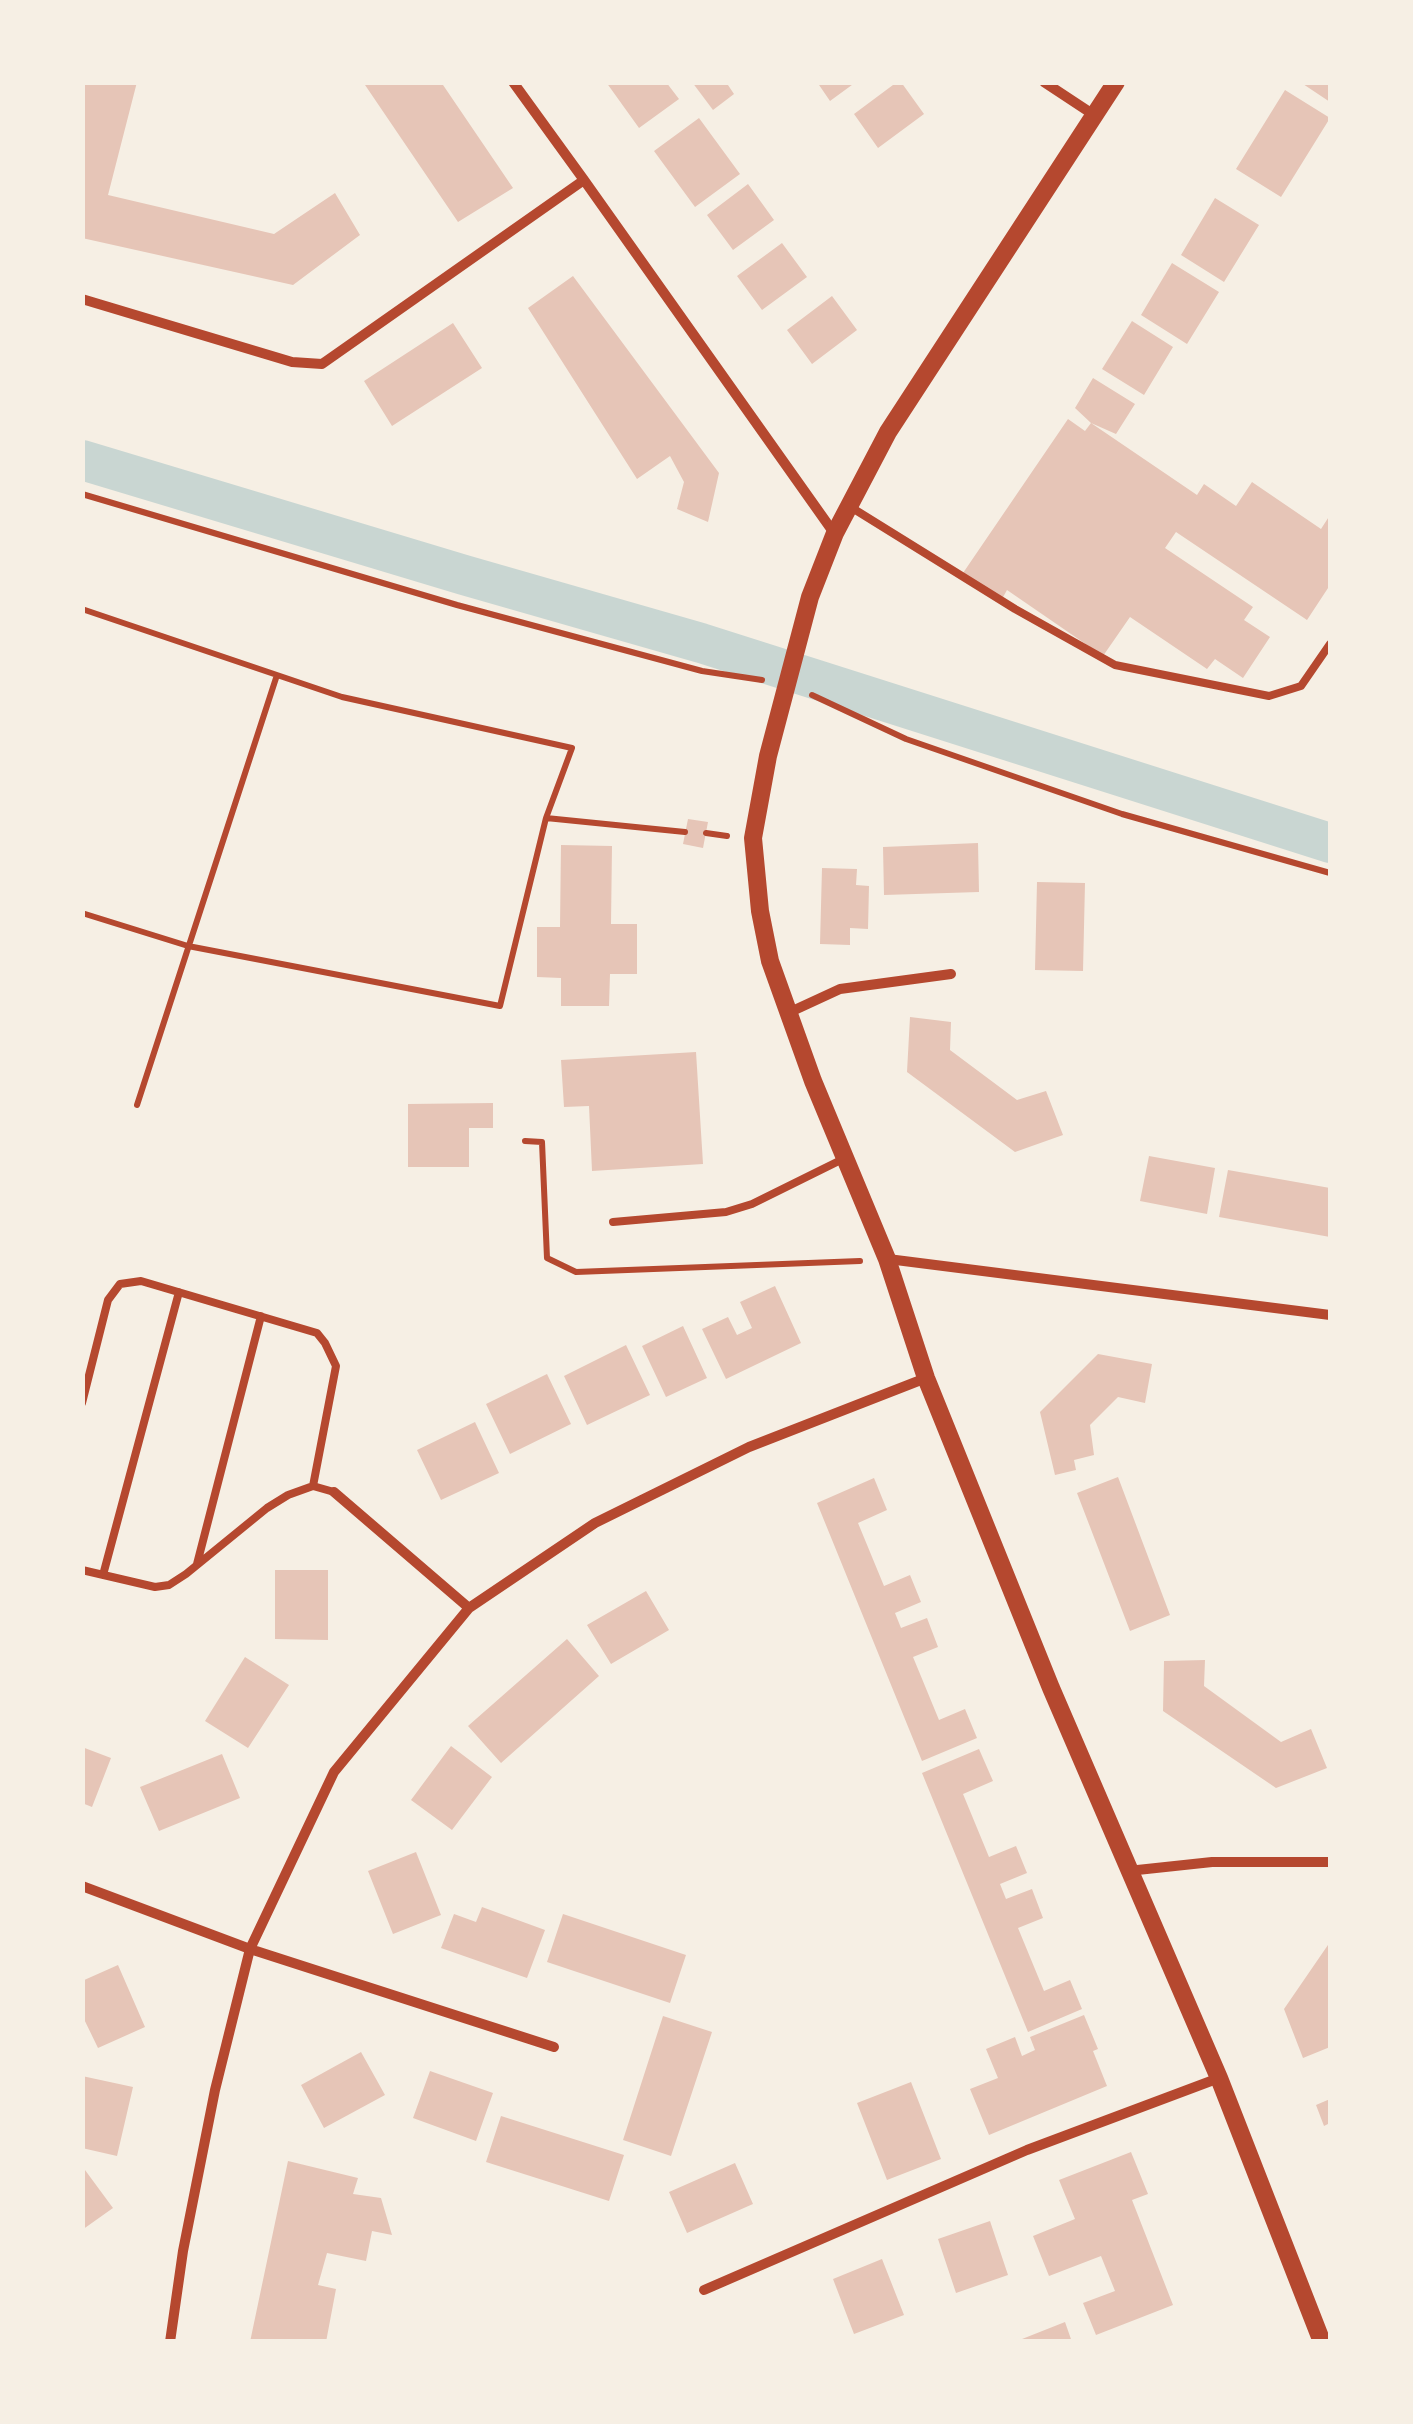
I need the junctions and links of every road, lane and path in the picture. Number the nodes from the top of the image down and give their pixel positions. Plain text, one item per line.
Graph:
1 (513, 82) edge
2 (1044, 82) edge
3 (1116, 82) edge
4 (1094, 115) junction
5 (584, 180) junction
6 (82, 299) edge
7 (82, 494) edge
8 (849, 506) junction
9 (835, 533) junction
10 (82, 610) edge
11 (1330, 644) edge
12 (277, 675) junction
13 (764, 680) dead end
14 (811, 694) dead end
15 (546, 818) junction
16 (685, 832) dead end
17 (1330, 873) edge
18 (82, 912) edge
19 (188, 946) junction
20 (950, 974) dead end
21 (788, 1013) junction
22 (137, 1105) dead end
23 (525, 1140) dead end
24 (845, 1158) junction
25 (613, 1222) dead end
26 (887, 1259) junction
27 (179, 1292) junction
28 (1330, 1315) edge
29 (261, 1316) junction
30 (926, 1378) junction
31 (82, 1403) edge
32 (312, 1486) junction
33 (334, 1492) joint
34 (196, 1566) junction
35 (82, 1570) edge
36 (103, 1575) junction
37 (469, 1608) junction
38 (1330, 1862) edge
39 (1128, 1871) junction
40 (82, 1886) edge
41 (250, 1949) junction
42 (554, 2047) dead end
43 (1219, 2078) junction
44 (704, 2290) dead end
45 (170, 2342) edge
46 (1322, 2342) edge

1 - 5 street
2 - 4 street
3 - 4 street
4 - 8 street
5 - 6 street
5 - 9 street
7 - 13 path
8 - 9 street
8 - 11 lane
9 - 21 street
10 - 12 path
12 - 15 path
12 - 19 path
14 - 17 path
15 - 16 path
15 - 19 path
18 - 19 path
19 - 22 path
20 - 21 street
21 - 24 street
23 - 26 path
24 - 25 lane
24 - 26 street
26 - 28 street
26 - 30 street
27 - 29 lane
27 - 31 lane
27 - 36 lane
29 - 32 lane
29 - 34 lane
30 - 37 street
30 - 39 street
32 - 33 lane
32 - 34 lane
33 - 37 street
34 - 36 lane
35 - 36 lane
37 - 41 street
38 - 39 street
39 - 43 street
40 - 41 street
41 - 42 street
41 - 45 street
43 - 44 street
43 - 46 street

